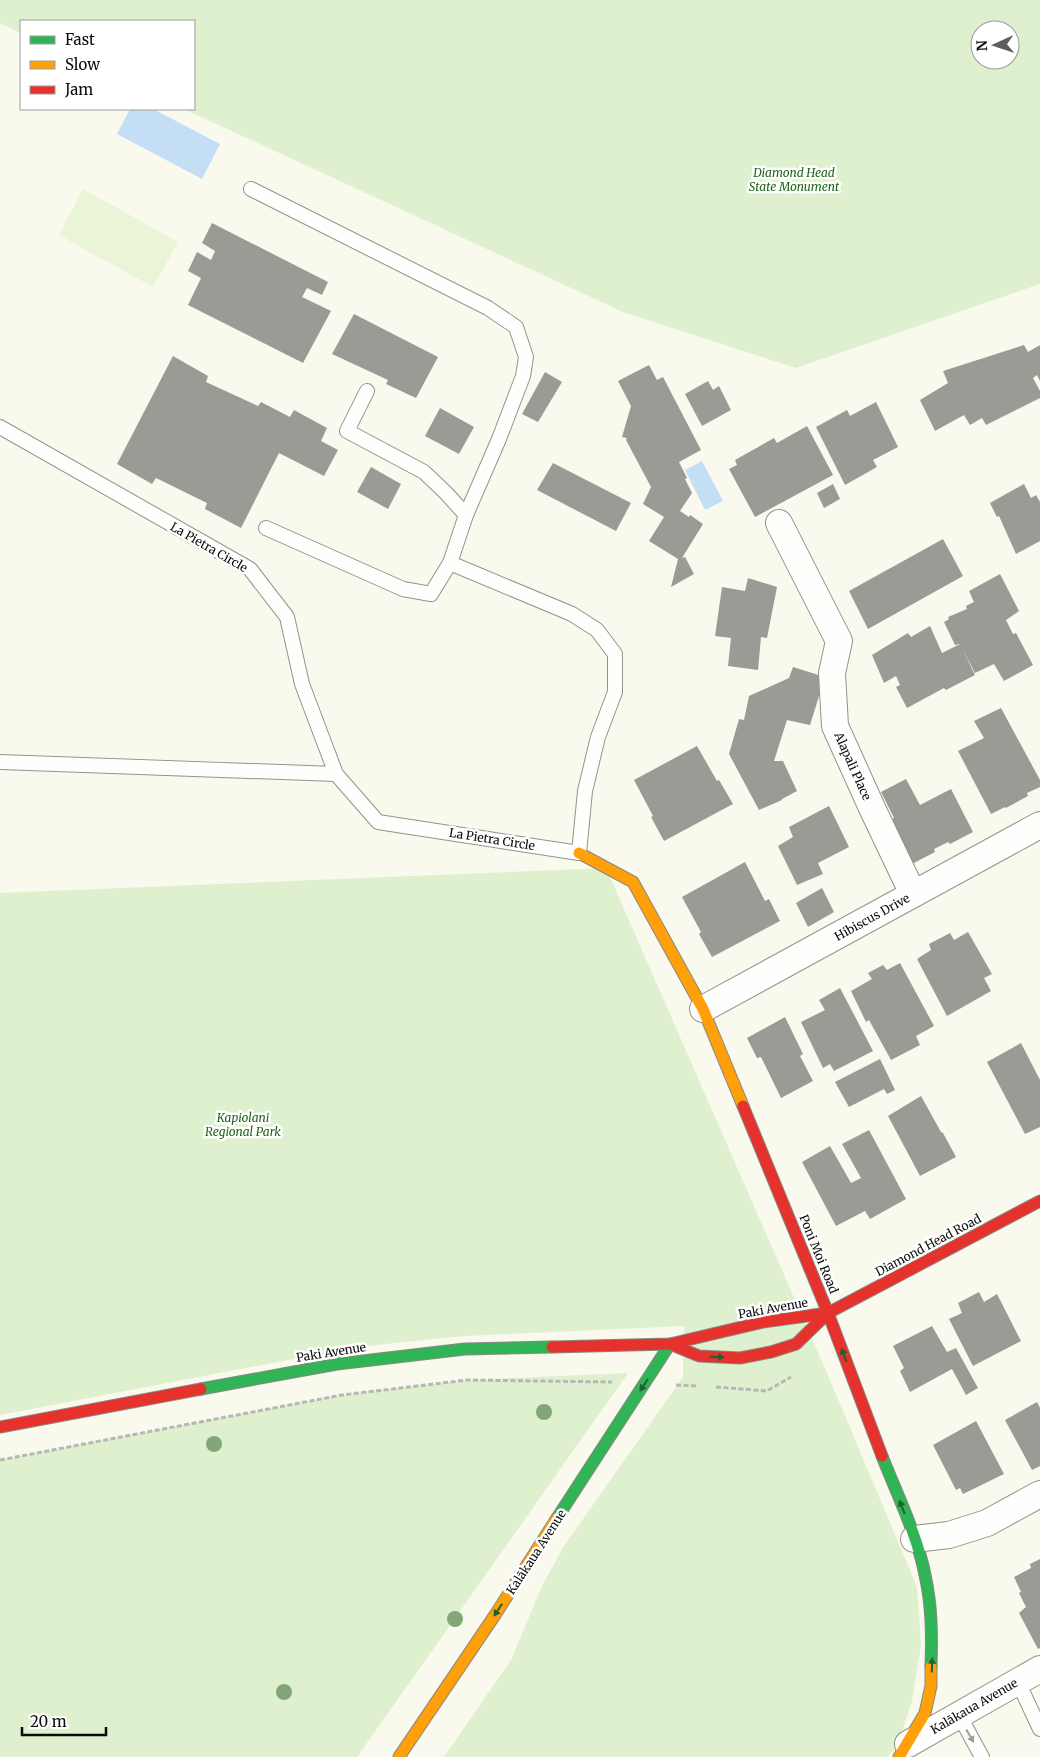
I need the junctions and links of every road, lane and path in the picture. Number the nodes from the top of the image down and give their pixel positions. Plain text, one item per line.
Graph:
1 (251, 189) dead end
2 (367, 391) dead end
3 (0, 427) edge
4 (466, 515) junction
5 (779, 523) dead end
6 (266, 528) dead end
7 (450, 563) junction
8 (0, 762) edge
9 (336, 774) junction
10 (1040, 825) edge
11 (579, 853) junction
12 (913, 894) junction
13 (703, 1009) junction
14 (1040, 1201) edge
15 (828, 1313) junction
16 (670, 1344) junction
17 (616, 1382) dead end
18 (0, 1427) edge
19 (0, 1460) edge
20 (1040, 1494) edge
21 (914, 1539) junction
22 (1040, 1669) edge
23 (1018, 1682) junction
24 (958, 1715) junction
25 (1040, 1729) edge
26 (903, 1750) edge
27 (399, 1757) edge
28 (982, 1757) edge

1 - 4 lane
2 - 4 lane
3 - 9 lane, La Pietra Circle
4 - 7 lane
5 - 12 street, Alapali Place
6 - 7 lane
7 - 11 lane
8 - 9 lane
9 - 11 lane, La Pietra Circle
10 - 12 street, Hibiscus Drive
11 - 13 street, Poni Moi Road
12 - 13 street, Hibiscus Drive
13 - 15 street, Poni Moi Road
14 - 15 street, Diamond Head Road
15 - 16 street, Paki Avenue
16 -> 15 street, Paki Avenue
21 -> 15 street, Poni Moi Road
16 - 18 street, Paki Avenue
16 -> 27 street, Kalākaua Avenue
17 - 19 path
20 - 21 street
26 -> 21 street, Poni Moi Road
22 - 23 street, Kalākaua Avenue
23 - 24 street, Kalākaua Avenue
23 - 25 lane
24 - 26 street, Kalākaua Avenue
24 -> 28 lane

